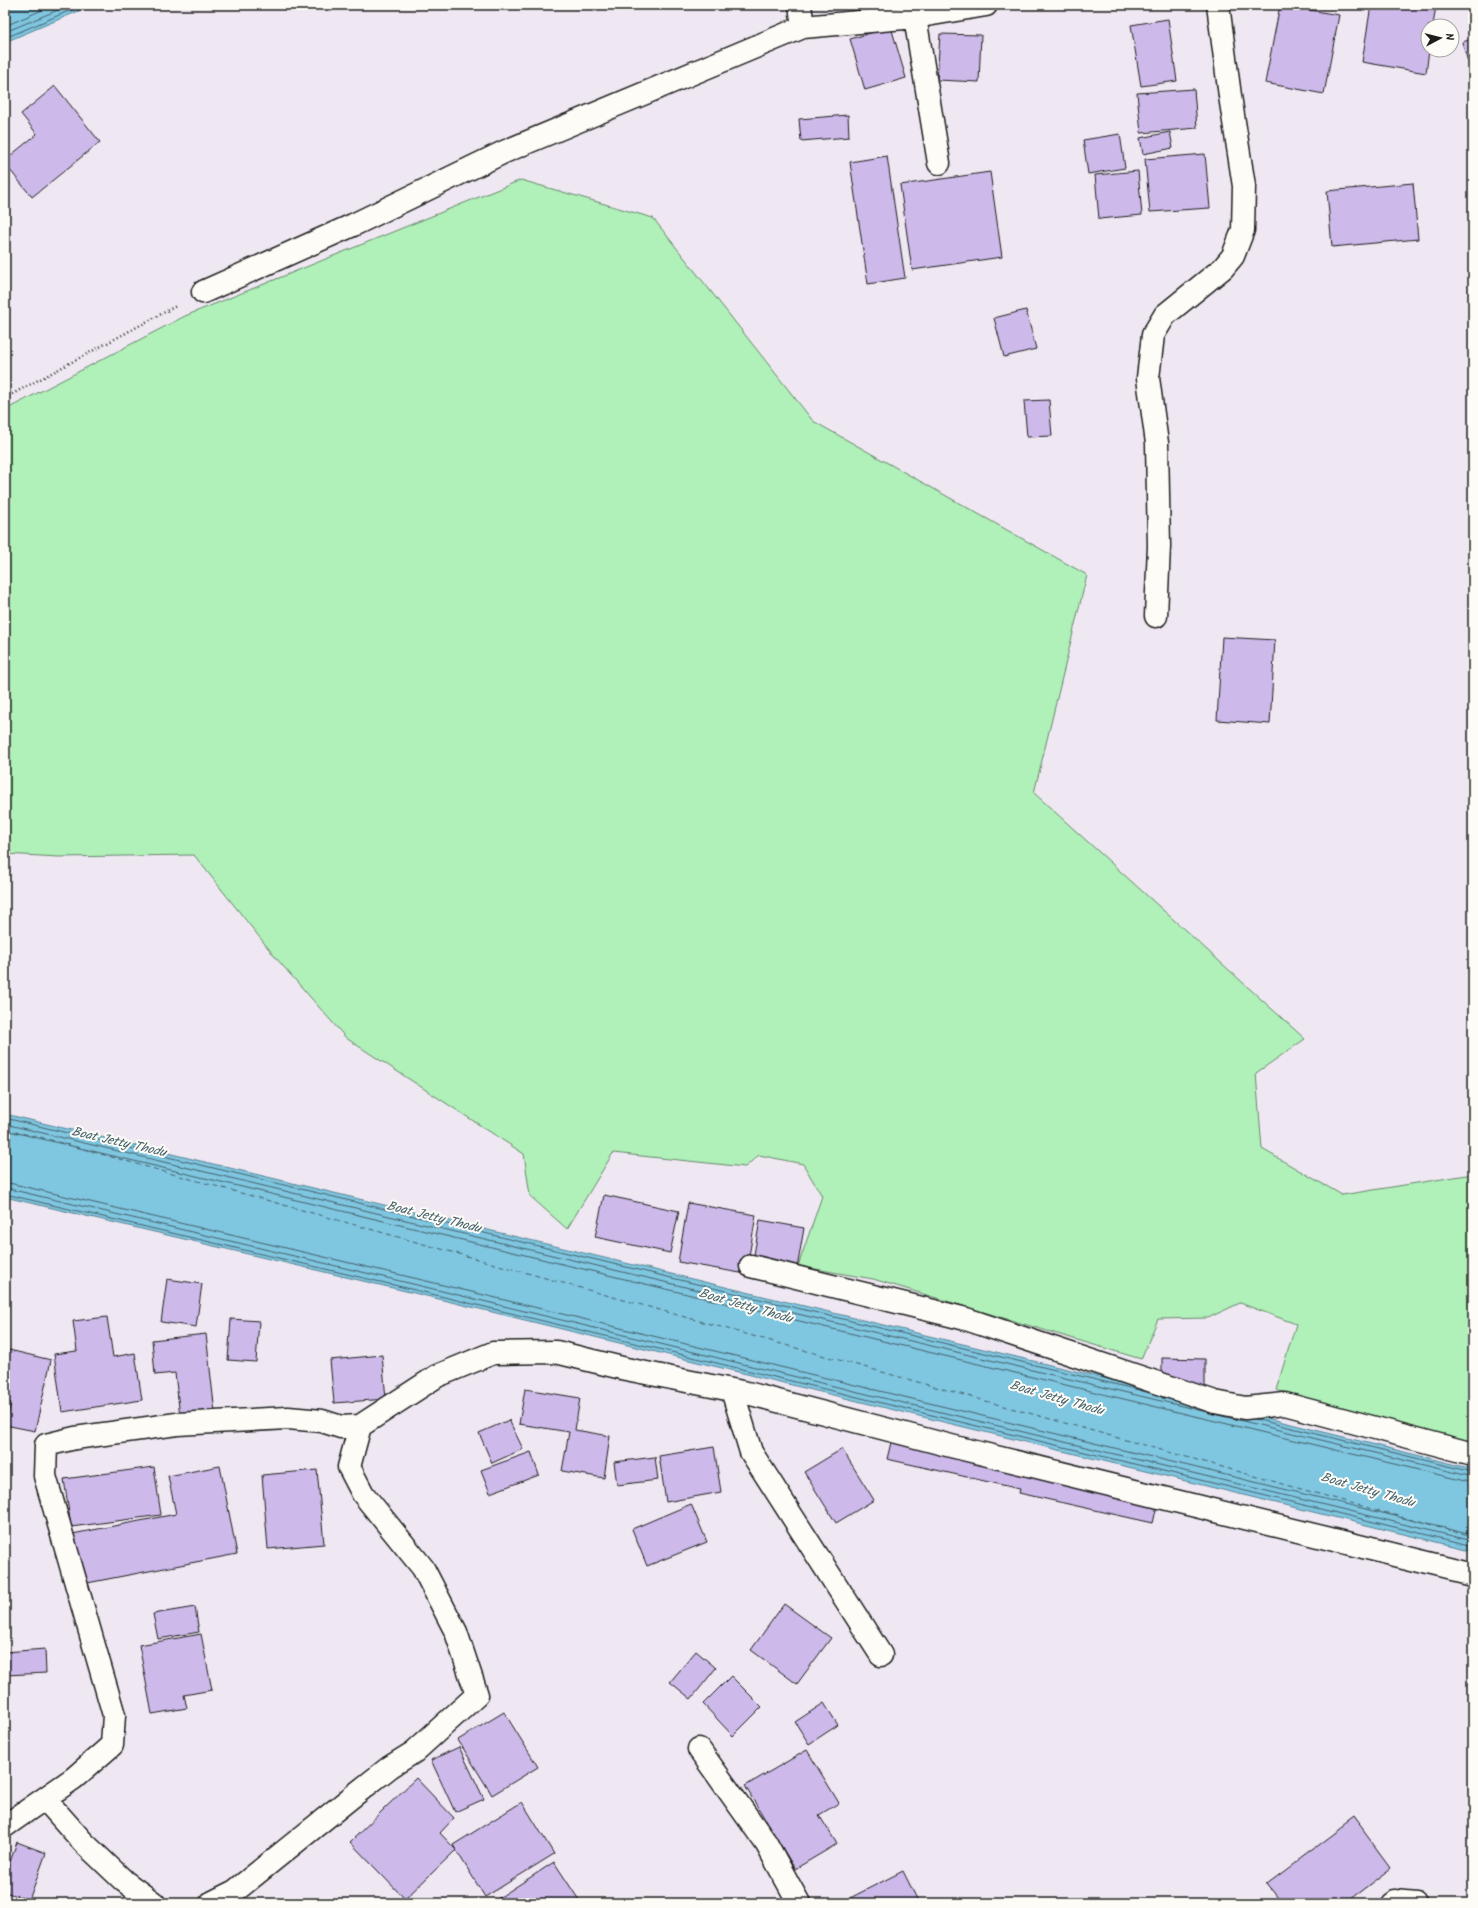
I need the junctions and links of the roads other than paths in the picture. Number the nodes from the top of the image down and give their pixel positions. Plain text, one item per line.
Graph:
1 (800, 5) edge
2 (986, 5) edge
3 (1218, 5) edge
4 (915, 17) junction
5 (803, 27) junction
6 (939, 163) dead end
7 (203, 292) road end
8 (1156, 616) dead end
9 (751, 1266) dead end
10 (732, 1390) junction
11 (360, 1426) junction
12 (1473, 1454) edge
13 (1473, 1574) edge
14 (881, 1655) dead end
15 (699, 1750) dead end
16 (45, 1799) junction
17 (5, 1826) edge
18 (154, 1903) edge
19 (211, 1903) edge
20 (799, 1903) edge
21 (1391, 1903) edge
22 (1416, 1903) edge

1 - 5 street
2 - 4 street
3 - 8 street
4 - 5 street
4 - 6 street
5 - 7 street
9 - 12 street
10 - 11 street
10 - 13 street
10 - 14 street
11 - 16 street
11 - 19 street
15 - 20 street
16 - 17 street
16 - 18 street
21 - 22 street

